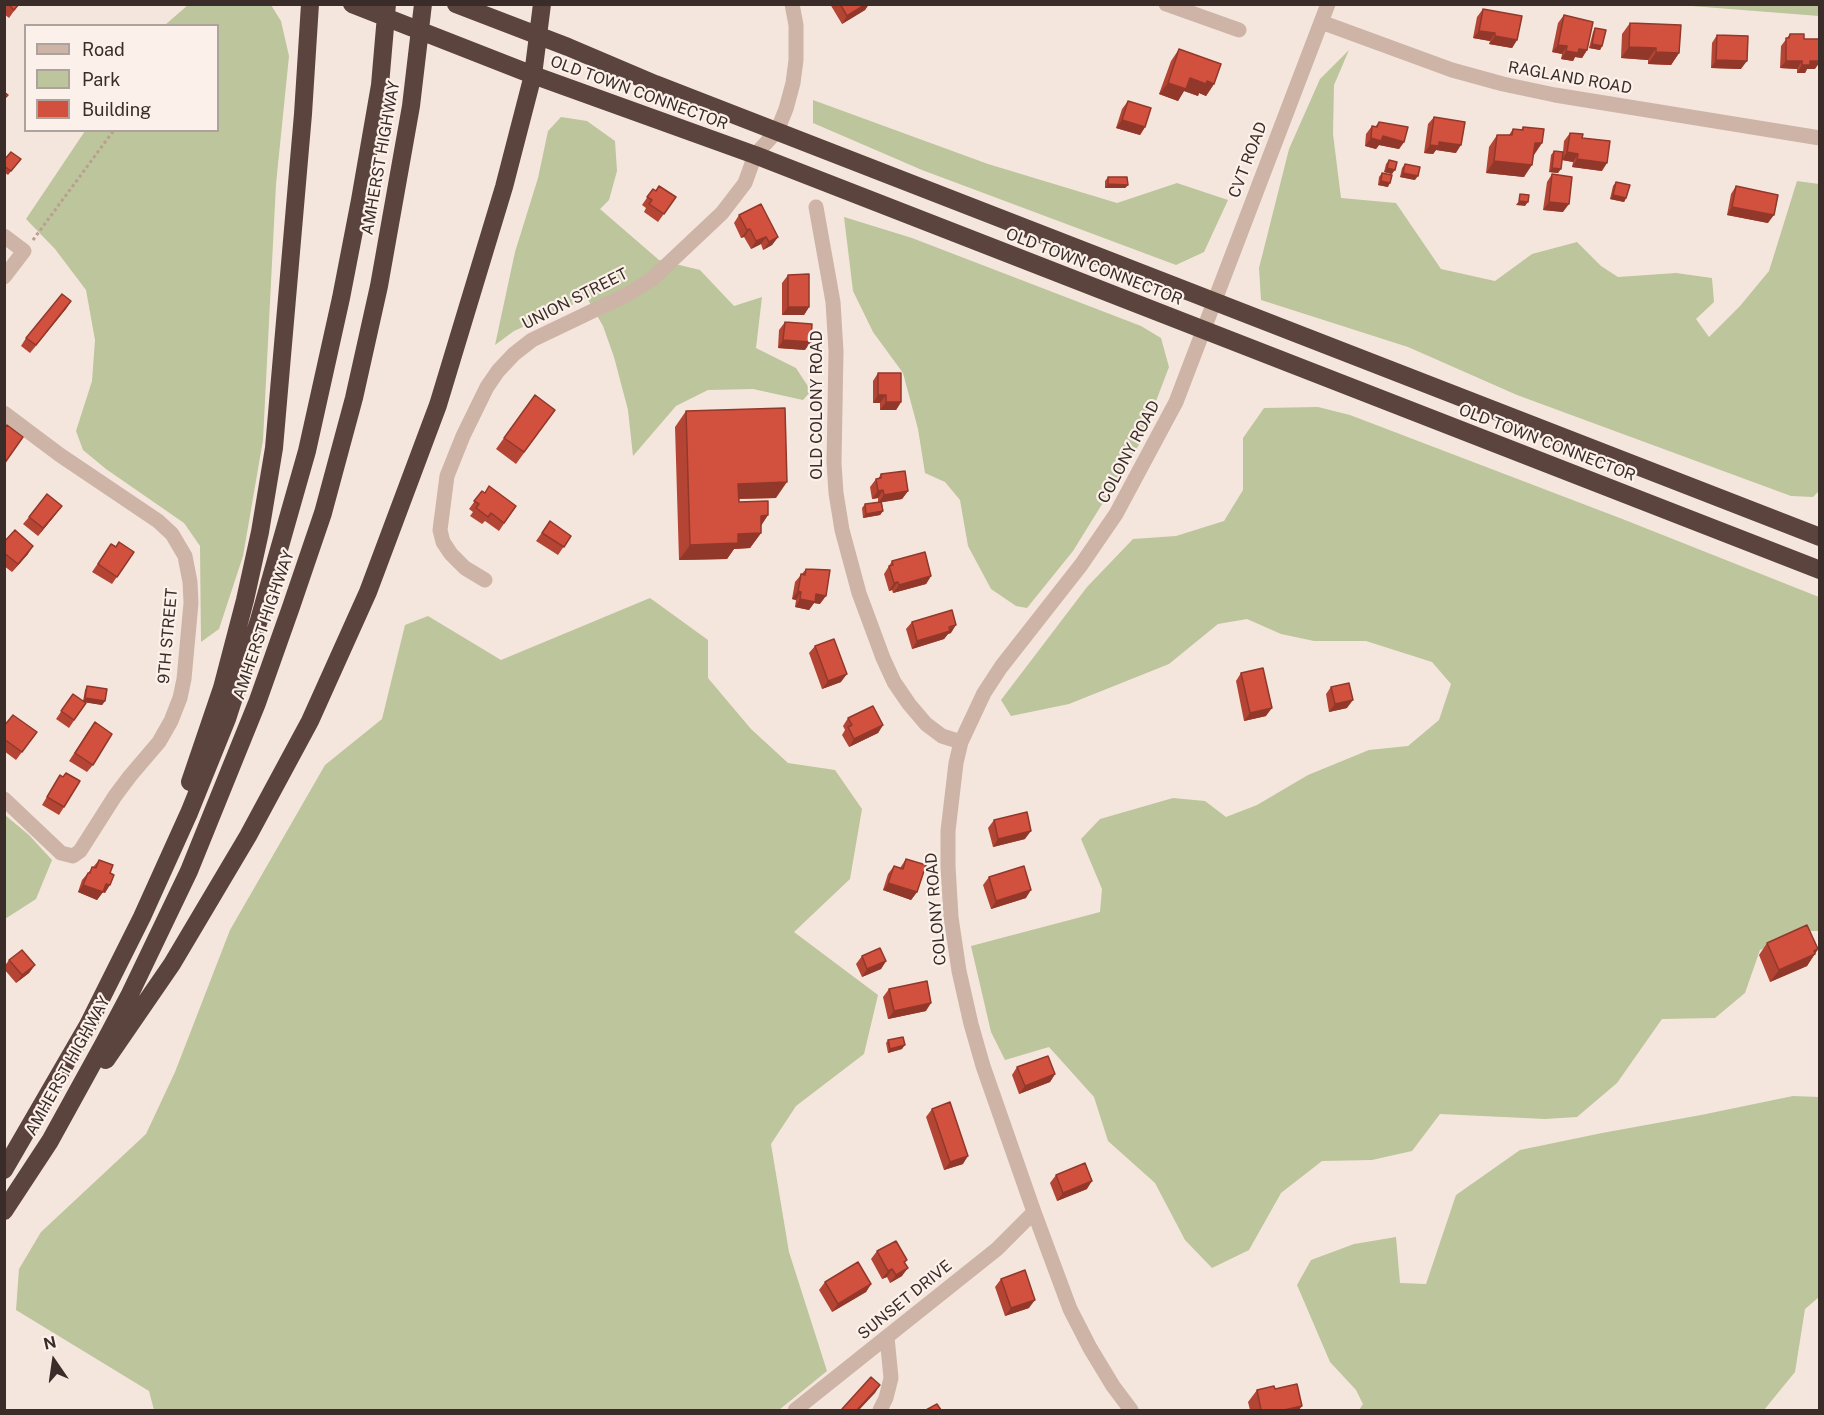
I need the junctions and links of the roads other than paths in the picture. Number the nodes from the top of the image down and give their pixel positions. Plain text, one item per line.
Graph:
1 (310, 4) edge
2 (352, 4) edge
3 (387, 4) edge
4 (423, 4) edge
5 (542, 4) edge
6 (792, 4) edge
7 (1166, 4) edge
8 (1328, 4) edge
9 (463, 7) edge
10 (1322, 22) junction
11 (1239, 30) dead end
12 (539, 36) junction
13 (533, 75) junction
14 (777, 131) junction
15 (1820, 138) edge
16 (755, 155) junction
17 (816, 207) dead end
18 (4, 236) edge
19 (4, 277) edge
20 (1213, 301) junction
21 (1203, 330) junction
22 (4, 413) edge
23 (1820, 537) edge
24 (1820, 570) edge
25 (485, 580) dead end
26 (961, 742) junction
27 (4, 799) edge
28 (142, 917) junction
29 (51, 1141) junction
30 (4, 1170) edge
31 (4, 1211) edge
32 (1034, 1212) junction
33 (888, 1336) junction
34 (795, 1410) edge
35 (880, 1410) edge
36 (1131, 1410) edge

1 - 28 highway
2 - 13 highway, OLD TOWN CONNECTOR
3 - 28 highway, AMHERST HIGHWAY
4 - 29 highway, AMHERST HIGHWAY
5 - 12 highway
6 - 14 street
7 - 11 street
8 - 10 street, CVT ROAD
9 - 12 highway, OLD TOWN CONNECTOR
10 - 15 street, RAGLAND ROAD
10 - 20 street, CVT ROAD
12 - 13 highway
12 - 14 highway, OLD TOWN CONNECTOR
13 - 16 highway, OLD TOWN CONNECTOR
13 - 29 highway
14 - 16 street, UNION STREET
14 - 20 highway, OLD TOWN CONNECTOR
16 - 21 highway, OLD TOWN CONNECTOR
16 - 25 street, UNION STREET
17 - 26 street, OLD COLONY ROAD
18 - 19 street
20 - 21 street, CVT ROAD
20 - 23 highway, OLD TOWN CONNECTOR
21 - 24 highway, OLD TOWN CONNECTOR
21 - 26 street, COLONY ROAD
22 - 27 street, 9TH STREET
26 - 32 street, COLONY ROAD
28 - 30 highway, AMHERST HIGHWAY
29 - 31 highway, AMHERST HIGHWAY
32 - 33 street, SUNSET DRIVE
32 - 36 street, COLONY ROAD
33 - 34 street, SUNSET DRIVE
33 - 35 street

